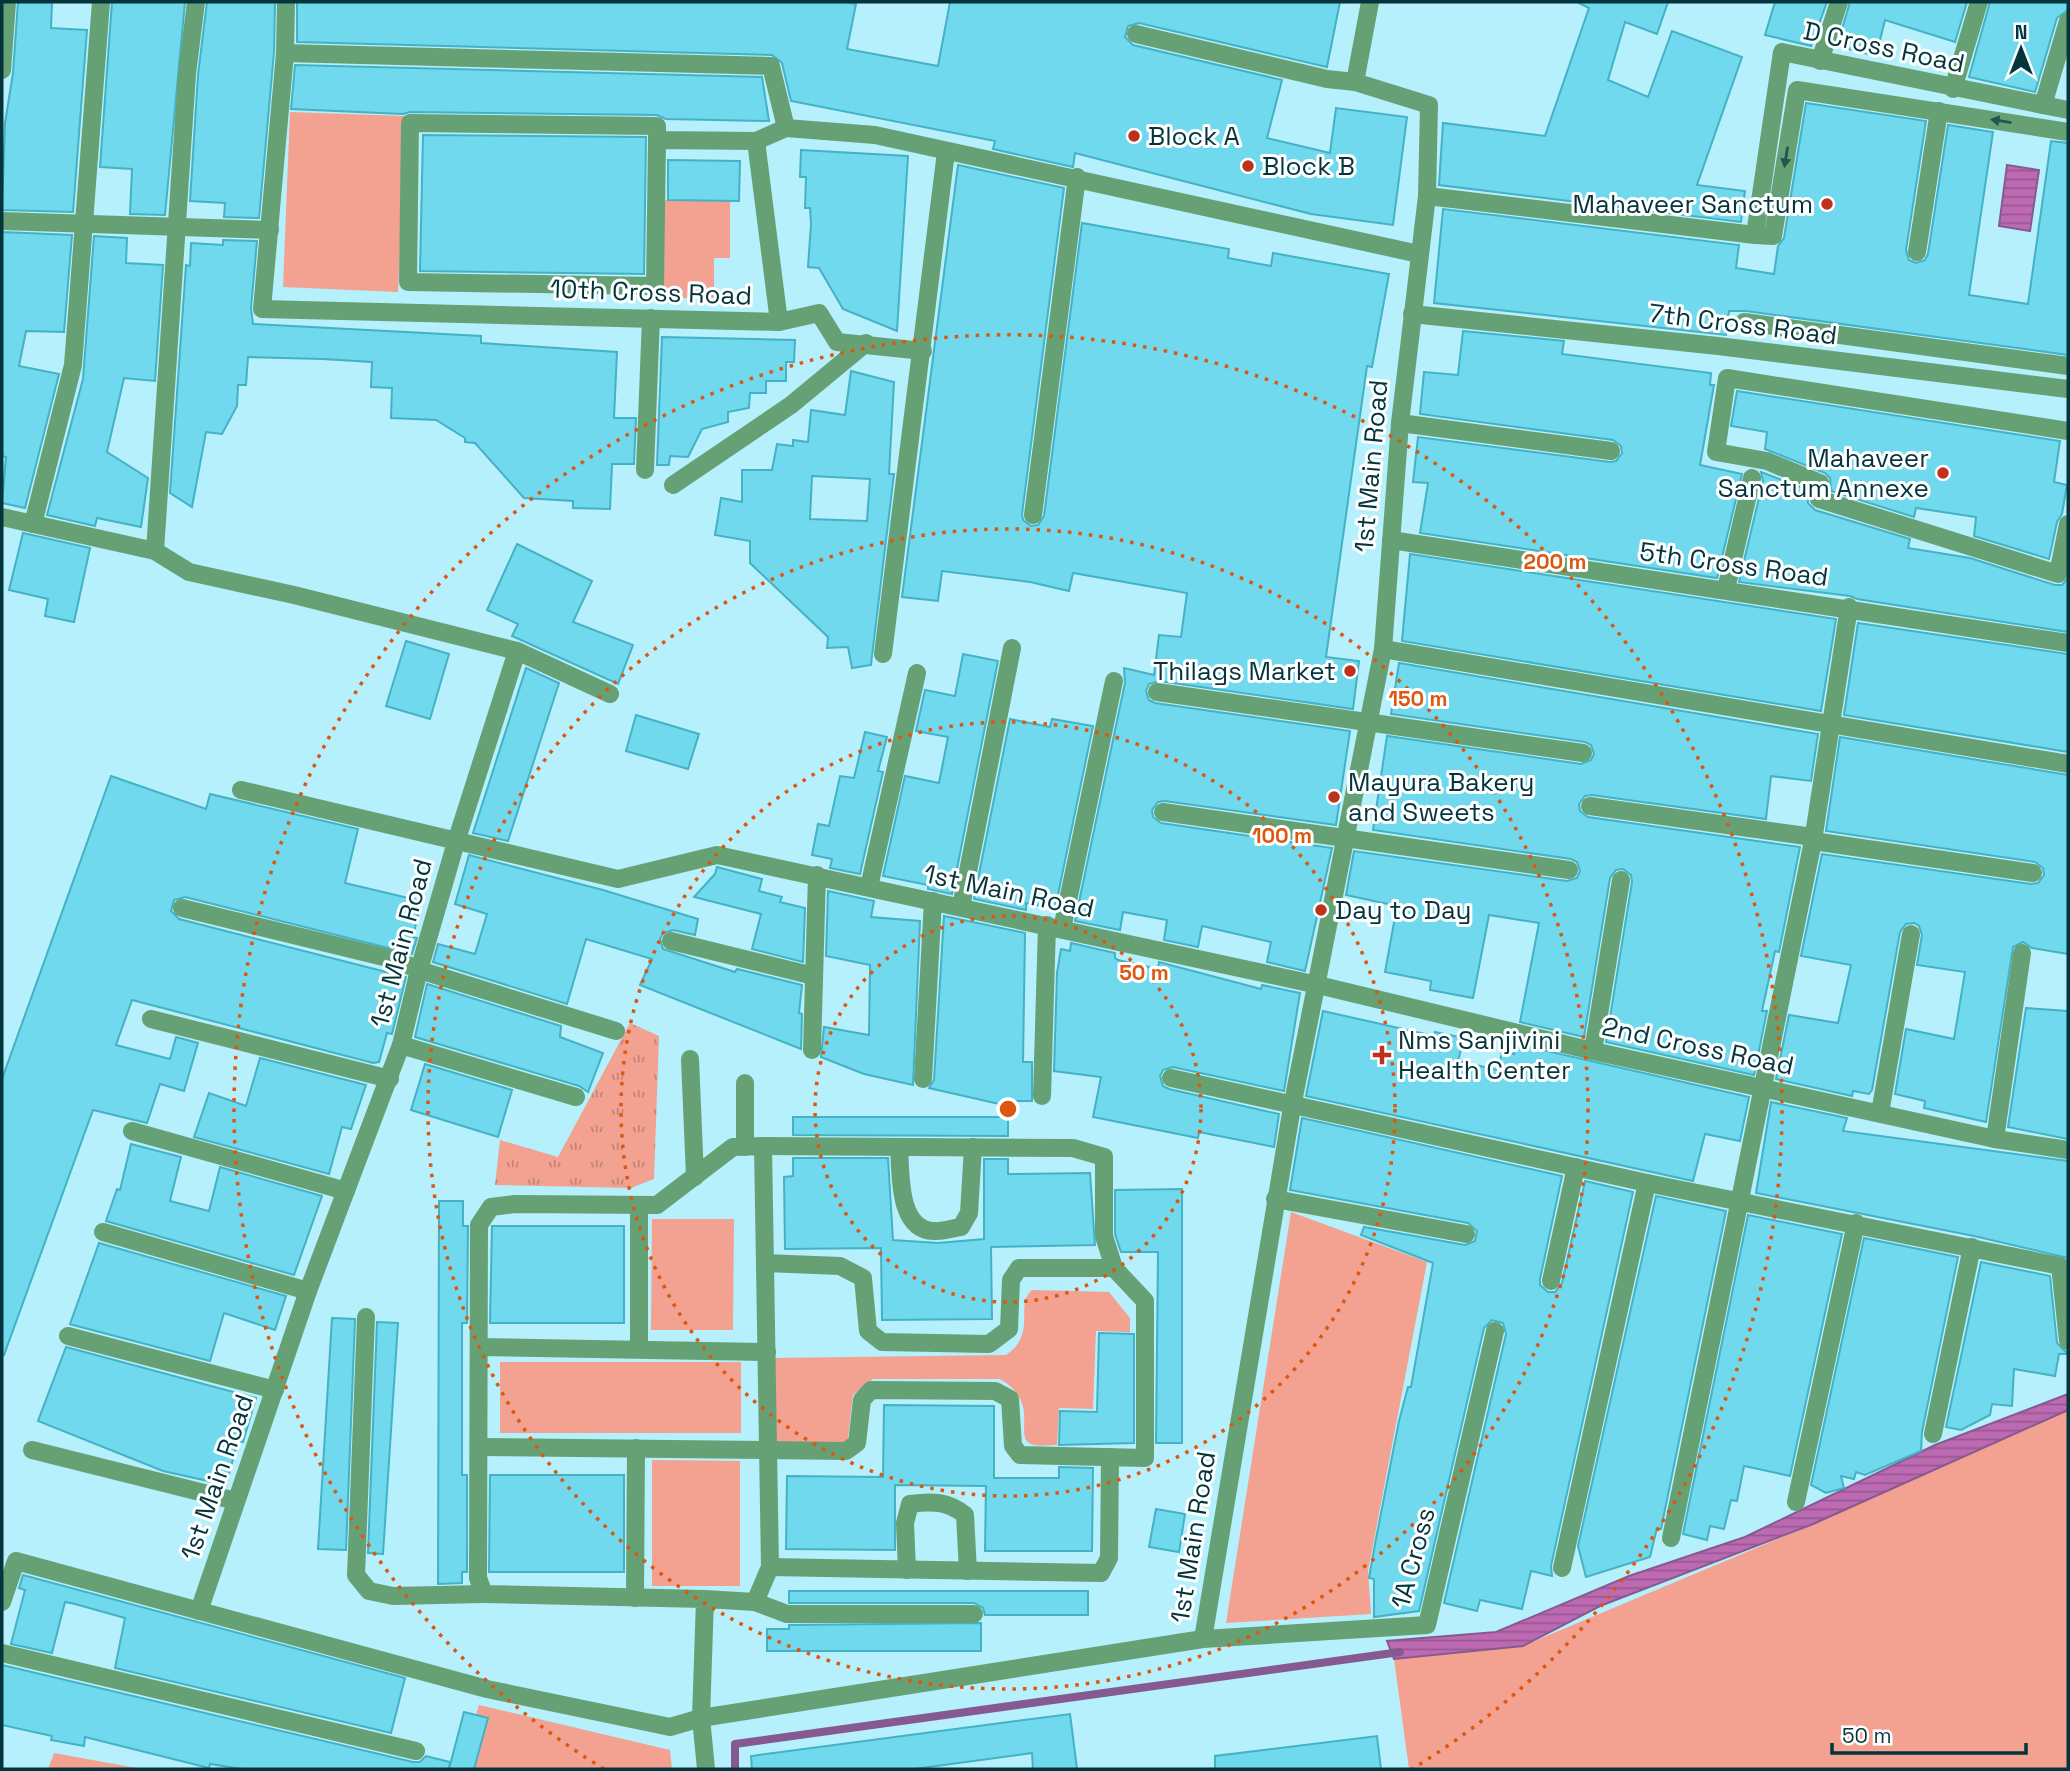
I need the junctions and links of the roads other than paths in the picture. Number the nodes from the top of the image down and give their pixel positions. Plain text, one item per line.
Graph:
1 (7, 2) edge
2 (101, 2) edge
3 (196, 2) edge
4 (286, 2) edge
5 (1370, 2) edge
6 (1839, 2) edge
7 (1979, 2) edge
8 (2068, 21) edge
9 (1136, 33) dead end
10 (285, 53) junction
11 (1821, 61) junction
12 (2, 70) edge
13 (1355, 82) junction
14 (1954, 89) junction
15 (2043, 105) junction
16 (2068, 110) edge
17 (1939, 111) junction
18 (786, 128) junction
19 (2068, 132) edge
20 (657, 140) junction
21 (756, 141) junction
22 (946, 152) junction
23 (1077, 177) junction
24 (1427, 196) junction
25 (2, 221) edge
26 (85, 225) junction
27 (178, 228) junction
28 (270, 230) junction
29 (1755, 235) junction
30 (1917, 252) dead end
31 (1419, 254) junction
32 (1412, 314) junction
33 (651, 318) junction
34 (1744, 321) dead end
35 (779, 322) junction
36 (866, 343) junction
37 (923, 351) junction
38 (2068, 366) edge
39 (2068, 389) edge
40 (1400, 422) junction
41 (2068, 431) edge
42 (1611, 451) dead end
43 (645, 470) dead end
44 (1752, 478) dead end
45 (673, 485) dead end
46 (1033, 515) dead end
47 (2, 517) edge
48 (33, 524) junction
49 (2068, 524) edge
50 (1391, 540) junction
51 (155, 551) junction
52 (1726, 589) junction
53 (1849, 607) junction
54 (2068, 643) edge
55 (1013, 648) dead end
56 (1383, 649) junction
57 (517, 652) junction
58 (883, 654) dead end
59 (917, 673) dead end
60 (1114, 681) dead end
61 (1157, 692) dead end
62 (610, 694) dead end
63 (1369, 724) junction
64 (1830, 724) junction
65 (1583, 753) dead end
66 (2068, 764) edge
67 (241, 790) dead end
68 (1590, 806) dead end
69 (1163, 812) dead end
70 (1346, 839) junction
71 (1813, 839) junction
72 (456, 842) junction
73 (1569, 870) dead end
74 (2033, 873) dead end
75 (817, 875) junction
76 (1621, 880) dead end
77 (869, 887) junction
78 (933, 901) junction
79 (961, 907) junction
80 (182, 908) dead end
81 (1054, 927) junction
82 (1911, 934) dead end
83 (671, 941) dead end
84 (2022, 953) dead end
85 (419, 970) junction
86 (814, 976) junction
87 (1318, 985) junction
88 (151, 1019) dead end
89 (616, 1031) dead end
90 (401, 1045) junction
91 (812, 1050) dead end
92 (1593, 1051) junction
93 (690, 1059) dead end
94 (1171, 1078) dead end
95 (390, 1079) junction
96 (923, 1079) dead end
97 (745, 1083) dead end
98 (1762, 1087) junction
99 (1042, 1096) dead end
100 (576, 1097) dead end
101 (1292, 1107) junction
102 (1880, 1113) junction
103 (132, 1131) dead end
104 (1996, 1139) junction
105 (754, 1147) junction
106 (899, 1147) junction
107 (974, 1147) junction
108 (2068, 1150) edge
109 (1576, 1167) junction
110 (695, 1177) junction
111 (1647, 1183) junction
112 (346, 1191) junction
113 (1275, 1199) junction
114 (1737, 1200) junction
115 (639, 1205) junction
116 (1856, 1223) junction
117 (103, 1232) dead end
118 (1466, 1234) dead end
119 (1972, 1247) junction
120 (765, 1264) junction
121 (1114, 1268) junction
122 (1551, 1282) dead end
123 (308, 1291) junction
124 (366, 1317) dead end
125 (1495, 1331) dead end
126 (68, 1336) dead end
127 (2068, 1341) edge
128 (479, 1347) junction
129 (639, 1349) junction
130 (766, 1352) junction
131 (275, 1390) junction
132 (1933, 1434) dead end
133 (479, 1447) junction
134 (636, 1448) junction
135 (768, 1449) junction
136 (32, 1450) dead end
137 (1110, 1457) junction
138 (236, 1502) junction
139 (1796, 1502) dead end
140 (1671, 1538) dead end
141 (770, 1567) junction
142 (1562, 1568) dead end
143 (907, 1570) junction
144 (968, 1571) junction
145 (484, 1594) junction
146 (635, 1598) junction
147 (705, 1599) junction
148 (2, 1602) edge
149 (755, 1602) junction
150 (199, 1611) junction
151 (974, 1614) dead end
152 (1203, 1639) junction
153 (2, 1653) edge
154 (701, 1718) junction
155 (416, 1751) dead end
156 (706, 1769) edge

1 - 12 street
2 - 26 street
3 - 27 street
4 - 10 street, 10th Cross Road
5 - 13 street
6 - 11 street
7 - 14 street
8 - 15 street
9 - 13 street
10 - 18 street
10 - 28 street, 10th Cross Road
11 - 14 street, D Cross Road
11 - 29 street, D Cross Road
13 - 24 street, 1st Main Road
14 - 15 street, D Cross Road
15 - 16 street, D Cross Road
19 -> 17 street
17 -> 29 street
17 - 30 street
18 - 21 street
18 - 22 street
20 - 20 street
20 - 21 street
21 - 35 street, 10th Cross Road
22 - 23 street
22 - 37 street
23 - 31 street
23 - 46 street
24 - 29 street
24 - 31 street, 1st Main Road
25 - 26 street
26 - 27 street
26 - 48 street
27 - 28 street
27 - 51 street
28 - 33 street, 10th Cross Road
31 - 32 street, 1st Main Road
32 - 39 street, 7th Cross Road
32 - 40 street, 1st Main Road
33 - 35 street, 10th Cross Road
33 - 43 street
34 - 38 street
35 - 36 street
36 - 37 street
36 - 45 street
37 - 58 street
40 - 42 street
40 - 50 street, 1st Main Road
41 - 49 street
44 - 52 street
47 - 48 street
48 - 51 street
50 - 52 street, 5th Cross Road
50 - 56 street, 1st Main Road
51 - 57 street
52 - 53 street, 5th Cross Road
53 - 54 street, 5th Cross Road
53 - 64 street
55 - 79 street
56 - 63 street, 1st Main Road
56 - 64 street
57 - 62 street
57 - 72 street
59 - 77 street
60 - 81 street
61 - 63 street
63 - 65 street
63 - 70 street, 1st Main Road
64 - 66 street
64 - 71 street
67 - 72 street
68 - 71 street
69 - 70 street
70 - 73 street
70 - 87 street, 1st Main Road
71 - 74 street
71 - 98 street
72 - 75 street, 1st Main Road
72 - 85 street, 1st Main Road
75 - 77 street, 1st Main Road
75 - 86 street
76 - 92 street
77 - 78 street, 1st Main Road
78 - 79 street, 1st Main Road
78 - 96 street
79 - 81 street, 1st Main Road
80 - 85 street
81 - 87 street, 1st Main Road
81 - 99 street
82 - 102 street
83 - 86 street
84 - 104 street
85 - 89 street
85 - 90 street, 1st Main Road
86 - 91 street
87 - 92 street, 2nd Cross Road
87 - 101 street, 1st Main Road
88 - 95 street
90 - 95 street, 1st Main Road
90 - 100 street
92 - 98 street, 2nd Cross Road
93 - 110 street
94 - 101 street
95 - 112 street, 1st Main Road
97 - 105 street
98 - 102 street, 2nd Cross Road
98 - 114 street
101 - 109 street
101 - 113 street, 1st Main Road
102 - 104 street, 2nd Cross Road
103 - 112 street
104 - 108 street, 2nd Cross Road
105 - 106 street
105 - 110 street
105 - 120 street
106 - 107 street
106 - 107 street
107 - 121 street
109 - 111 street
109 - 122 street
110 - 115 street
111 - 114 street
111 - 142 street
112 - 123 street, 1st Main Road
113 - 118 street
113 - 152 street, 1st Main Road
114 - 116 street
114 - 140 street
115 - 128 street
115 - 129 street
116 - 119 street
116 - 139 street
117 - 123 street
119 - 127 street
119 - 132 street
120 - 121 street
120 - 130 street
121 - 137 street
123 - 131 street, 1st Main Road
124 - 145 street
125 - 152 street, 1A Cross
126 - 131 street
128 - 129 street
128 - 133 street
129 - 130 street
130 - 135 street
131 - 138 street, 1st Main Road
133 - 134 street
133 - 145 street
134 - 135 street
134 - 146 street
135 - 137 street
135 - 141 street
136 - 138 street
137 - 144 street
138 - 150 street, 1st Main Road
141 - 143 street
141 - 149 street
143 - 144 street
143 - 144 street
145 - 146 street
146 - 147 street
147 - 149 street
147 - 154 street
148 - 150 street, 1st Main Road
149 - 151 street
150 - 154 street, 1st Main Road
152 - 154 street, 1st Main Road
153 - 155 street
154 - 156 street

